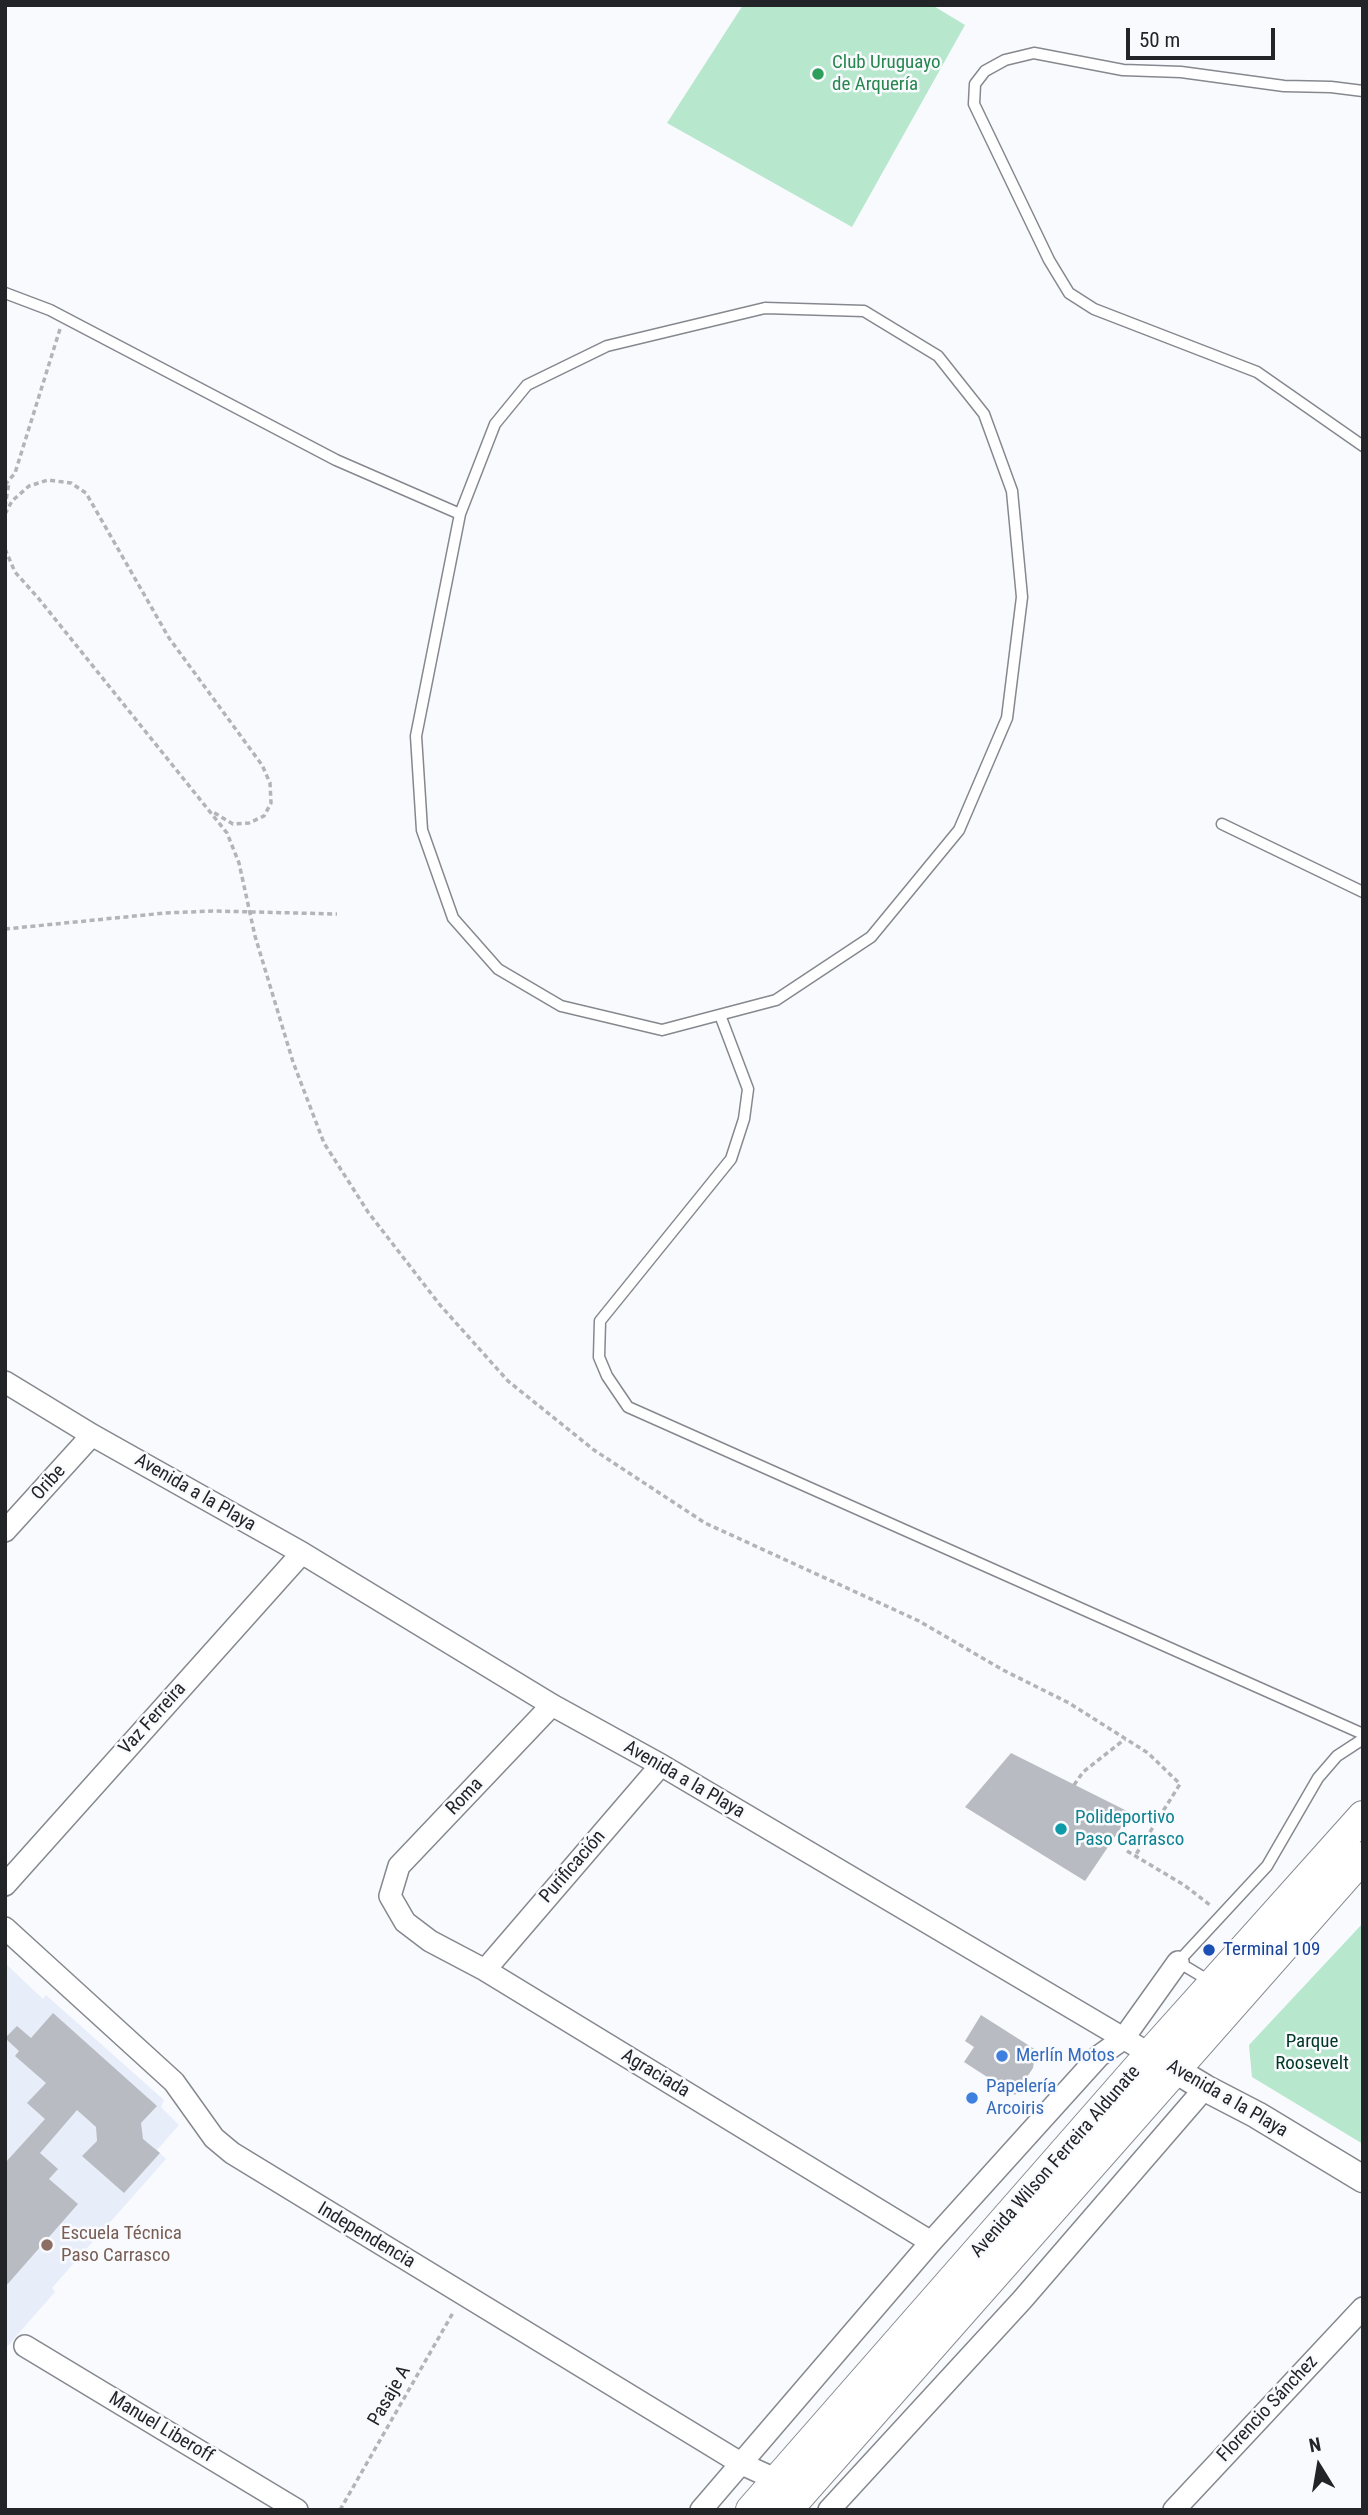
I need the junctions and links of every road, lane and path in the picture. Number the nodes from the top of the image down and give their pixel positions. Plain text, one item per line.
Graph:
1 (1363, 91) edge
2 (5, 293) edge
3 (64, 317) junction
4 (1363, 446) edge
5 (9, 480) junction
6 (5, 485) edge
7 (5, 507) edge
8 (5, 514) edge
9 (460, 514) junction
10 (5, 549) edge
11 (1222, 824) dead end
12 (1363, 892) edge
13 (337, 914) dead end
14 (5, 929) edge
15 (720, 1015) junction
16 (5, 1382) edge
17 (92, 1435) junction
18 (5, 1531) edge
19 (302, 1553) junction
20 (552, 1705) junction
21 (1363, 1734) edge
22 (1363, 1740) edge
23 (661, 1765) junction
24 (1074, 1785) dead end
25 (1363, 1816) edge
26 (1127, 1851) dead end
27 (1135, 1856) junction
28 (1359, 1867) edge
29 (5, 1885) edge
30 (390, 1896) joint
31 (1222, 1915) junction
32 (5, 1928) edge
33 (1178, 1962) junction
34 (485, 1970) junction
35 (1214, 1984) junction
36 (1123, 2039) junction
37 (1162, 2062) junction
38 (1205, 2088) junction
39 (1363, 2179) edge
40 (931, 2242) junction
41 (464, 2295) junction
42 (1363, 2308) edge
43 (25, 2346) dead end
44 (743, 2464) junction
45 (788, 2494) edge
46 (830, 2509) edge
47 (297, 2510) edge
48 (340, 2510) edge
49 (701, 2510) edge
50 (751, 2510) edge
51 (1174, 2510) edge

1 - 4 lane
2 - 3 lane
3 - 5 path
3 - 9 lane
5 - 6 path
5 - 7 path
8 - 10 path
9 - 15 lane
9 - 15 lane
11 - 12 lane
13 - 14 path
15 - 21 lane
16 - 17 street, Avenida a la Playa
17 - 18 street, Oribe
17 - 19 street, Avenida a la Playa
19 - 20 street, Avenida a la Playa
19 - 29 street, Vaz Ferreira
20 - 23 street, Avenida a la Playa
20 - 30 street, Roma
22 - 31 lane
23 - 34 street, Purificación
23 - 36 street, Avenida a la Playa
24 - 27 path
25 - 35 main road, Avenida Wilson Ferreira Aldunate
26 - 27 path
27 - 31 path
28 - 37 main road, Avenida Wilson Ferreira Aldunate
30 - 34 street, Agraciada
31 - 33 lane
32 - 41 street, Independencia
33 - 35 lane
33 - 36 street, Avenida Wilson Ferreira Aldunate
34 - 40 street, Agraciada
35 - 37 main road, Avenida Wilson Ferreira Aldunate
36 - 37 street, Avenida a la Playa
36 - 40 street, Avenida Wilson Ferreira Aldunate
37 - 38 street, Avenida a la Playa
37 - 45 main road, Avenida Wilson Ferreira Aldunate
38 - 39 street, Avenida a la Playa
38 - 46 street
40 - 44 street, Avenida Wilson Ferreira Aldunate
41 - 44 street, Independencia
41 - 48 path, Pasaje A
42 - 51 street, Florencio Sánchez
43 - 47 street, Manuel Liberoff
44 - 45 street, Independencia
44 - 49 street, Avenida Wilson Ferreira Aldunate
45 - 46 street, Independencia
45 - 50 main road, Avenida Wilson Ferreira Aldunate

